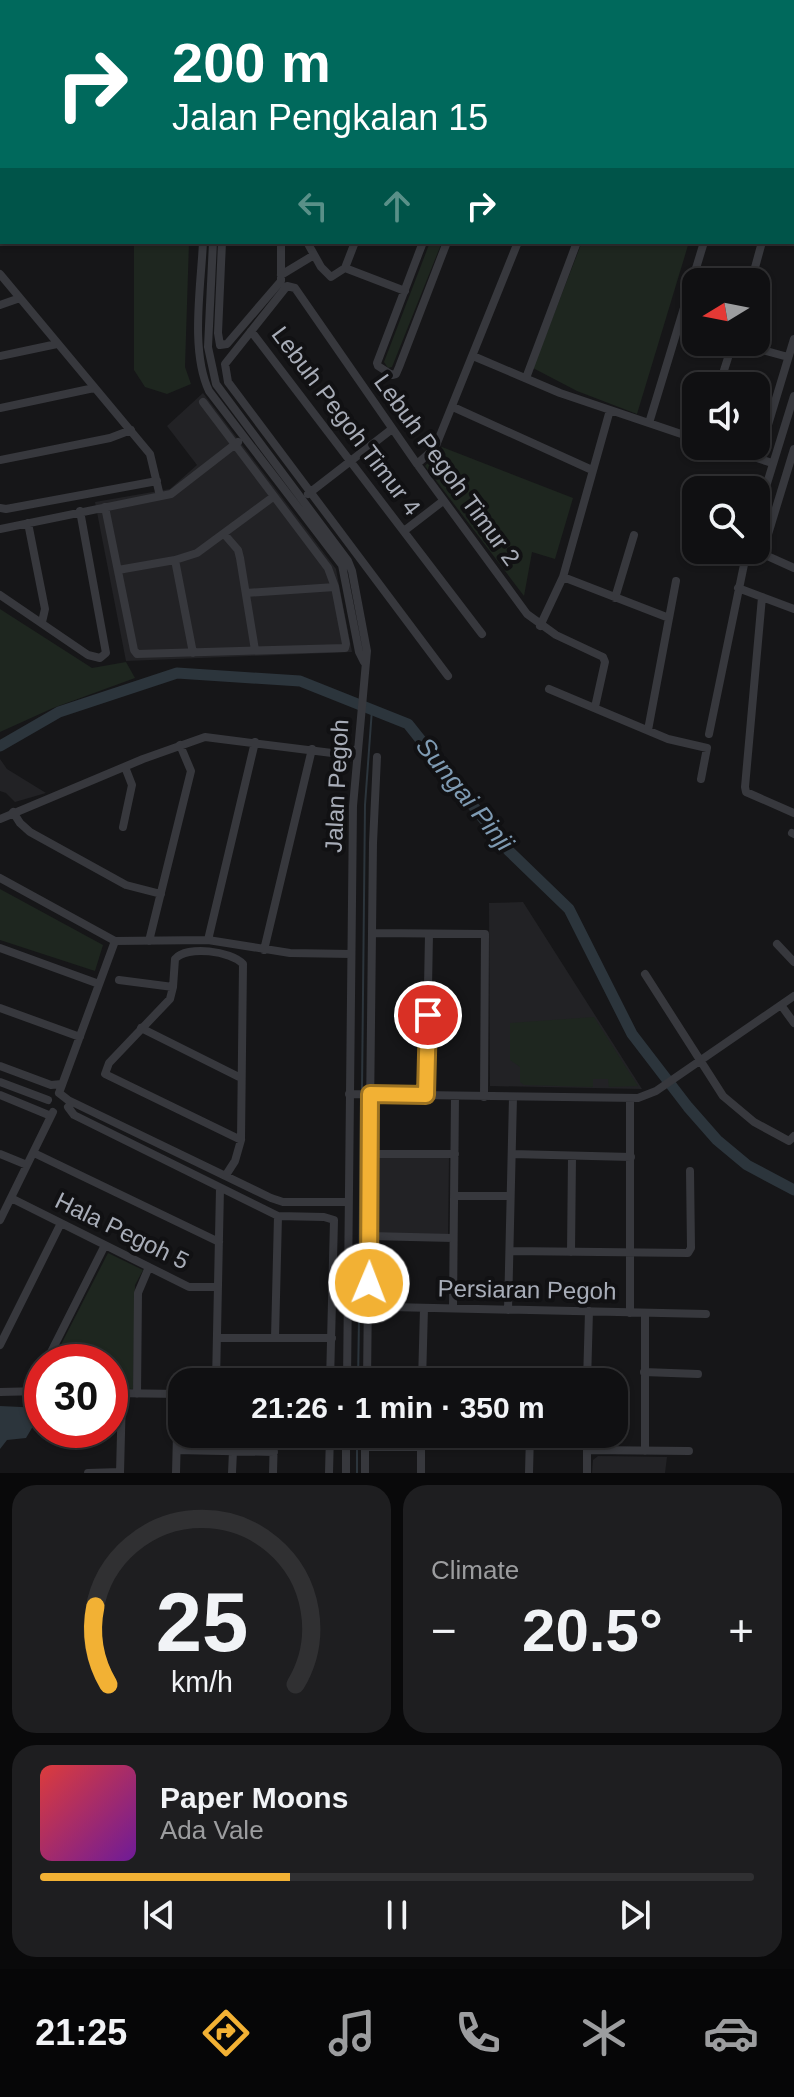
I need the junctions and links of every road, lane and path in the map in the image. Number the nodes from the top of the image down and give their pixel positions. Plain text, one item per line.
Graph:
1 (203, 244) edge
2 (213, 244) edge
3 (222, 244) edge
4 (281, 244) edge
5 (308, 244) edge
6 (354, 244) edge
7 (422, 244) edge
8 (446, 244) edge
9 (517, 244) edge
10 (576, 244) edge
11 (703, 244) edge
12 (761, 244) edge
13 (314, 255) junction
14 (345, 268) junction
15 (755, 268) edge
16 (0, 274) edge
17 (281, 275) junction
18 (405, 291) junction
19 (20, 298) junction
20 (0, 305) edge
21 (251, 331) junction
22 (794, 339) edge
23 (57, 344) junction
24 (770, 352) edge
25 (0, 356) edge
26 (473, 356) junction
27 (788, 357) junction
28 (526, 378) junction
29 (94, 388) junction
30 (794, 396) edge
31 (203, 402) dead end
32 (453, 407) junction
33 (0, 408) edge
34 (610, 410) junction
35 (770, 418) edge
36 (241, 420) junction
37 (649, 423) junction
38 (392, 429) junction
39 (131, 430) junction
40 (682, 434) edge
41 (246, 437) junction
42 (259, 444) junction
43 (235, 445) junction
44 (794, 449) edge
45 (0, 460) edge
46 (764, 460) edge
47 (350, 462) junction
48 (772, 463) junction
49 (417, 464) junction
50 (592, 470) junction
51 (768, 476) edge
52 (157, 481) junction
53 (285, 491) junction
54 (310, 492) junction
55 (160, 496) junction
56 (273, 497) junction
57 (301, 499) junction
58 (443, 501) junction
59 (105, 507) junction
60 (0, 509) edge
61 (80, 511) junction
62 (770, 518) edge
63 (306, 519) junction
64 (28, 523) junction
65 (0, 529) edge
66 (404, 531) junction
67 (225, 535) junction
68 (634, 535) dead end
69 (770, 557) edge
70 (175, 560) junction
71 (744, 564) edge
72 (794, 568) edge
73 (118, 570) junction
74 (563, 577) junction
75 (676, 581) dead end
76 (335, 587) junction
77 (738, 588) junction
78 (246, 593) junction
79 (0, 595) edge
80 (762, 597) junction
81 (615, 598) junction
82 (794, 609) edge
83 (669, 618) junction
84 (42, 622) junction
85 (540, 626) junction
86 (482, 634) dead end
87 (255, 650) junction
88 (193, 653) junction
89 (365, 662) junction
90 (448, 676) dead end
91 (549, 689) dead end
92 (595, 707) junction
93 (648, 730) junction
94 (709, 734) dead end
95 (255, 742) junction
96 (180, 745) junction
97 (358, 747) junction
98 (312, 749) junction
99 (348, 755) junction
100 (377, 757) dead end
101 (356, 765) junction
102 (125, 767) junction
103 (701, 779) dead end
104 (13, 812) junction
105 (794, 813) edge
106 (0, 819) edge
107 (123, 827) dead end
108 (0, 878) edge
109 (161, 894) junction
110 (373, 933) junction
111 (429, 934) junction
112 (208, 940) junction
113 (115, 941) junction
114 (149, 941) junction
115 (777, 944) dead end
116 (0, 948) edge
117 (264, 950) junction
118 (351, 954) junction
119 (794, 962) edge
120 (645, 974) dead end
121 (119, 980) dead end
122 (99, 984) junction
123 (173, 987) junction
124 (794, 996) edge
125 (781, 1005) junction
126 (0, 1008) edge
127 (794, 1023) edge
128 (141, 1028) junction
129 (80, 1037) junction
130 (696, 1063) junction
131 (0, 1066) edge
132 (241, 1078) junction
133 (0, 1082) edge
134 (61, 1088) junction
135 (349, 1094) junction
136 (370, 1094) junction
137 (0, 1095) edge
138 (426, 1095) junction
139 (455, 1096) junction
140 (484, 1097) junction
141 (513, 1097) junction
142 (48, 1100) junction
143 (630, 1100) junction
144 (70, 1107) junction
145 (52, 1114) junction
146 (241, 1140) junction
147 (792, 1140) edge
148 (34, 1153) junction
149 (0, 1154) edge
150 (371, 1154) junction
151 (455, 1154) junction
152 (512, 1154) junction
153 (572, 1157) junction
154 (631, 1157) junction
155 (27, 1165) junction
156 (690, 1171) dead end
157 (226, 1175) junction
158 (220, 1188) junction
159 (348, 1189) junction
160 (454, 1196) junction
161 (510, 1196) junction
162 (11, 1198) junction
163 (332, 1202) junction
164 (348, 1202) junction
165 (278, 1216) junction
166 (0, 1220) edge
167 (348, 1221) junction
168 (61, 1223) junction
169 (369, 1236) junction
170 (453, 1238) junction
171 (219, 1242) junction
172 (105, 1245) junction
173 (510, 1251) junction
174 (571, 1252) junction
175 (630, 1252) junction
176 (149, 1267) junction
177 (218, 1287) junction
178 (347, 1306) junction
179 (369, 1307) junction
180 (424, 1308) junction
181 (453, 1308) junction
182 (508, 1310) junction
183 (589, 1311) junction
184 (630, 1313) junction
185 (645, 1313) junction
186 (706, 1314) dead end
187 (218, 1338) junction
188 (275, 1338) junction
189 (332, 1338) junction
190 (55, 1344) edge
191 (0, 1345) edge
192 (217, 1368) edge
193 (331, 1368) edge
194 (347, 1368) edge
195 (367, 1368) edge
196 (422, 1368) edge
197 (587, 1368) edge
198 (644, 1372) junction
199 (698, 1374) dead end
200 (24, 1391) edge
201 (0, 1392) edge
202 (128, 1394) edge
203 (137, 1394) junction
204 (168, 1394) edge
205 (121, 1448) edge
206 (274, 1448) edge
207 (330, 1448) edge
208 (346, 1448) edge
209 (365, 1448) edge
210 (421, 1448) edge
211 (530, 1448) edge
212 (177, 1450) joint
213 (587, 1450) joint
214 (233, 1451) junction
215 (645, 1451) junction
216 (689, 1451) dead end
217 (274, 1452) junction
218 (120, 1472) edge
219 (88, 1473) edge
220 (176, 1473) edge
221 (232, 1473) edge
222 (273, 1473) edge
223 (329, 1473) edge
224 (346, 1473) edge
225 (365, 1473) edge
226 (421, 1473) edge
227 (529, 1473) edge
228 (587, 1473) edge

1 - 41 street, Jalan Pegoh
2 - 36 street
3 - 17 street
4 - 17 street
5 - 13 street
6 - 14 street
7 - 18 street
8 - 18 street
9 - 26 street
10 - 28 street
11 - 37 street
12 - 15 street
13 - 14 street
13 - 17 street
14 - 18 street
16 - 19 street
19 - 20 street
19 - 23 street
21 - 38 street, Lebuh Pegoh Timur 2
21 - 47 street, Lebuh Pegoh Timur 4
21 - 54 street, Lebuh Pegoh Timur 4
22 - 27 street
23 - 25 street
23 - 29 street
24 - 27 street
26 - 28 street
26 - 32 street
27 - 35 street
28 - 34 street
29 - 33 street
29 - 39 street
30 - 48 street
31 - 43 street
32 - 49 street
32 - 50 street
34 - 37 street
34 - 50 street
36 - 41 street
36 - 42 street
37 - 40 street
38 - 47 street
38 - 49 street, Lebuh Pegoh Timur 2
39 - 45 street
39 - 52 street
41 - 42 street
41 - 43 street
41 - 53 street, Jalan Pegoh
42 - 57 street
43 - 55 street
43 - 56 street
44 - 62 street
46 - 48 street
47 - 54 street
47 - 66 street, Lebuh Pegoh Timur 4
48 - 51 street
49 - 58 street, Lebuh Pegoh Timur 2
50 - 74 street
52 - 55 street
52 - 60 street
53 - 57 street
53 - 63 street, Jalan Pegoh
54 - 57 street
54 - 90 street, Lebuh Pegoh Timur 4
55 - 59 street
56 - 67 street
56 - 76 street
57 - 63 street
57 - 89 street
58 - 66 street
58 - 85 street, Lebuh Pegoh Timur 2
59 - 61 street
59 - 73 street
61 - 64 street
61 - 84 street
63 - 89 street, Jalan Pegoh
64 - 65 street
64 - 84 street
66 - 86 street, Lebuh Pegoh Timur 4
67 - 70 street
67 - 78 street
68 - 81 street
69 - 72 street
70 - 73 street
70 - 88 street
71 - 77 street
73 - 88 street
74 - 81 street
74 - 85 street
75 - 83 street
76 - 78 street
76 - 87 street
77 - 80 street
77 - 94 street
78 - 87 street
79 - 84 street
80 - 82 street
80 - 105 street
81 - 83 street
83 - 93 street
85 - 92 street, Lebuh Pegoh Timur 2
87 - 88 street
89 - 97 street, Jalan Pegoh
91 - 92 street
92 - 93 street
93 - 103 street
95 - 96 street
95 - 98 street
95 - 112 street
96 - 102 street
96 - 109 street
97 - 99 street
97 - 101 street, Jalan Pegoh
98 - 99 street
98 - 117 street
99 - 101 street
100 - 110 street, Jalan Pegoh
101 - 118 street, Jalan Pegoh
102 - 104 street
102 - 107 street
104 - 106 street
104 - 109 street
108 - 113 street
109 - 114 street
110 - 111 street
110 - 136 street, Jalan Pegoh
111 - 138 street
111 - 140 street
112 - 114 street
112 - 117 street
113 - 114 street
113 - 122 street
115 - 119 street
116 - 122 street
117 - 118 street
118 - 135 street, Jalan Pegoh
120 - 130 street
121 - 123 street
122 - 129 street
123 - 128 street
123 - 132 street
124 - 125 street
125 - 127 street
125 - 130 street
126 - 129 street
128 - 132 street
128 - 146 street
129 - 134 street
130 - 143 street
130 - 147 street
131 - 134 street
132 - 146 street
133 - 142 street
134 - 142 street
134 - 144 street
135 - 136 street
135 - 159 street, Jalan Pegoh
136 - 138 street
136 - 150 street, Jalan Pegoh
137 - 145 street
138 - 139 street
139 - 140 street
139 - 151 street
140 - 141 street
141 - 143 street
141 - 152 street
142 - 145 street
143 - 154 street
144 - 145 street
144 - 157 street
144 - 158 street
145 - 148 street
146 - 157 street
148 - 155 street
148 - 171 street
149 - 155 street
150 - 151 street
150 - 169 street, Jalan Pegoh
151 - 160 street
152 - 153 street
152 - 161 street
153 - 154 street
153 - 174 street
154 - 175 street
155 - 162 street
156 - 175 street
157 - 163 street
158 - 165 street
158 - 171 street
159 - 163 street
159 - 164 street, Jalan Pegoh
160 - 161 street
160 - 170 street
161 - 173 street
162 - 166 street
162 - 168 street, Hala Pegoh 5
163 - 164 street
163 - 167 street
164 - 167 street, Jalan Pegoh
165 - 188 street
165 - 189 street
167 - 178 street, Jalan Pegoh
168 - 172 street, Hala Pegoh 5
168 - 191 street
169 - 170 street
169 - 179 street, Jalan Pegoh
170 - 181 street
171 - 177 street
172 - 176 street, Hala Pegoh 5
172 - 190 street
173 - 174 street
173 - 182 street
174 - 175 street
175 - 184 street
176 - 177 street, Hala Pegoh 5
176 - 203 street
177 - 187 street
178 - 179 street, Persiaran Pegoh
178 - 194 street, Jalan Pegoh
179 - 180 street, Persiaran Pegoh
179 - 195 street, Jalan Pegoh
180 - 181 street, Persiaran Pegoh
180 - 196 street
181 - 182 street, Persiaran Pegoh
182 - 183 street, Persiaran Pegoh
183 - 184 street, Persiaran Pegoh
183 - 197 street
184 - 185 street, Persiaran Pegoh
185 - 186 street, Persiaran Pegoh
185 - 198 street
187 - 188 street
187 - 192 street
188 - 189 street
189 - 193 street
198 - 199 street
198 - 215 street
200 - 201 street
202 - 203 street
203 - 204 street
205 - 218 street
206 - 217 street
207 - 223 street
208 - 224 street
209 - 225 street
210 - 226 street
211 - 227 street
212 - 214 street
212 - 220 street
213 - 215 street
213 - 228 street
214 - 217 street
214 - 221 street
215 - 216 street
217 - 222 street
218 - 219 street

